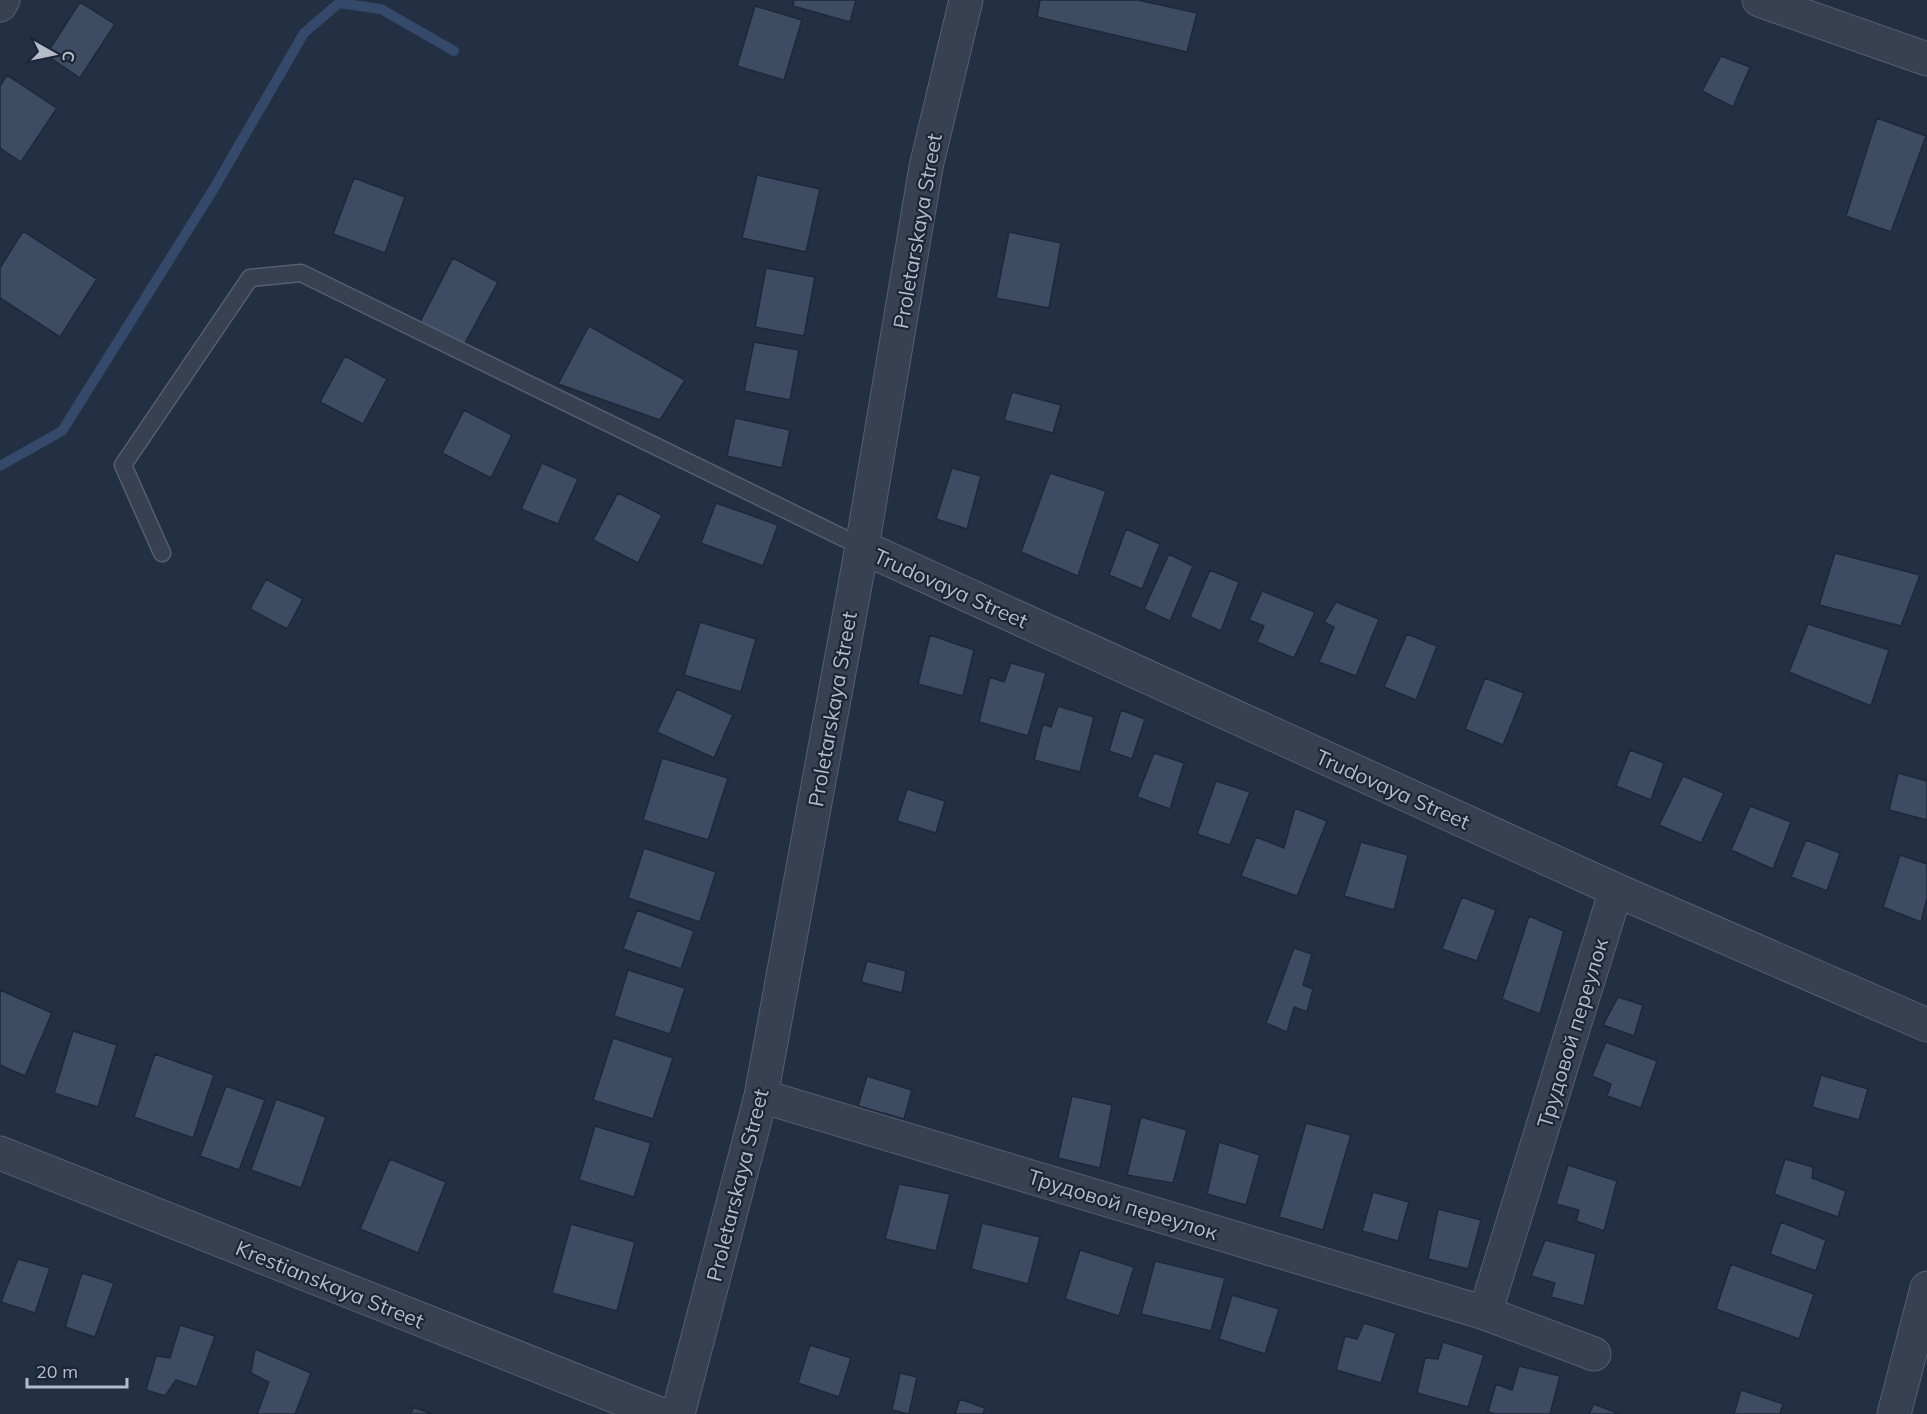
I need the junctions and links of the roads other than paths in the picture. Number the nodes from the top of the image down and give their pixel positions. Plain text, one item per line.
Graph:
1 (3, 0) edge
2 (966, 0) edge
3 (1759, 0) edge
4 (0, 5) edge
5 (1927, 59) edge
6 (862, 547) junction
7 (162, 553) dead end
8 (1616, 890) junction
9 (1927, 1025) edge
10 (761, 1096) junction
11 (0, 1153) edge
12 (1927, 1287) edge
13 (1485, 1313) junction
14 (1594, 1354) dead end
15 (660, 1414) edge
16 (678, 1414) edge
17 (1894, 1414) edge

1 - 4 street
2 - 6 street, Proletarskaya Street
3 - 5 street
6 - 7 lane
6 - 8 street, Trudovaya Street
6 - 10 street, Proletarskaya Street
8 - 9 street, Trudovaya Street
8 - 13 street, Трудовой переулок
10 - 13 street, Трудовой переулок
10 - 16 street, Proletarskaya Street
11 - 15 street, Krestianskaya Street
12 - 17 street
13 - 14 street, Трудовой переулок

